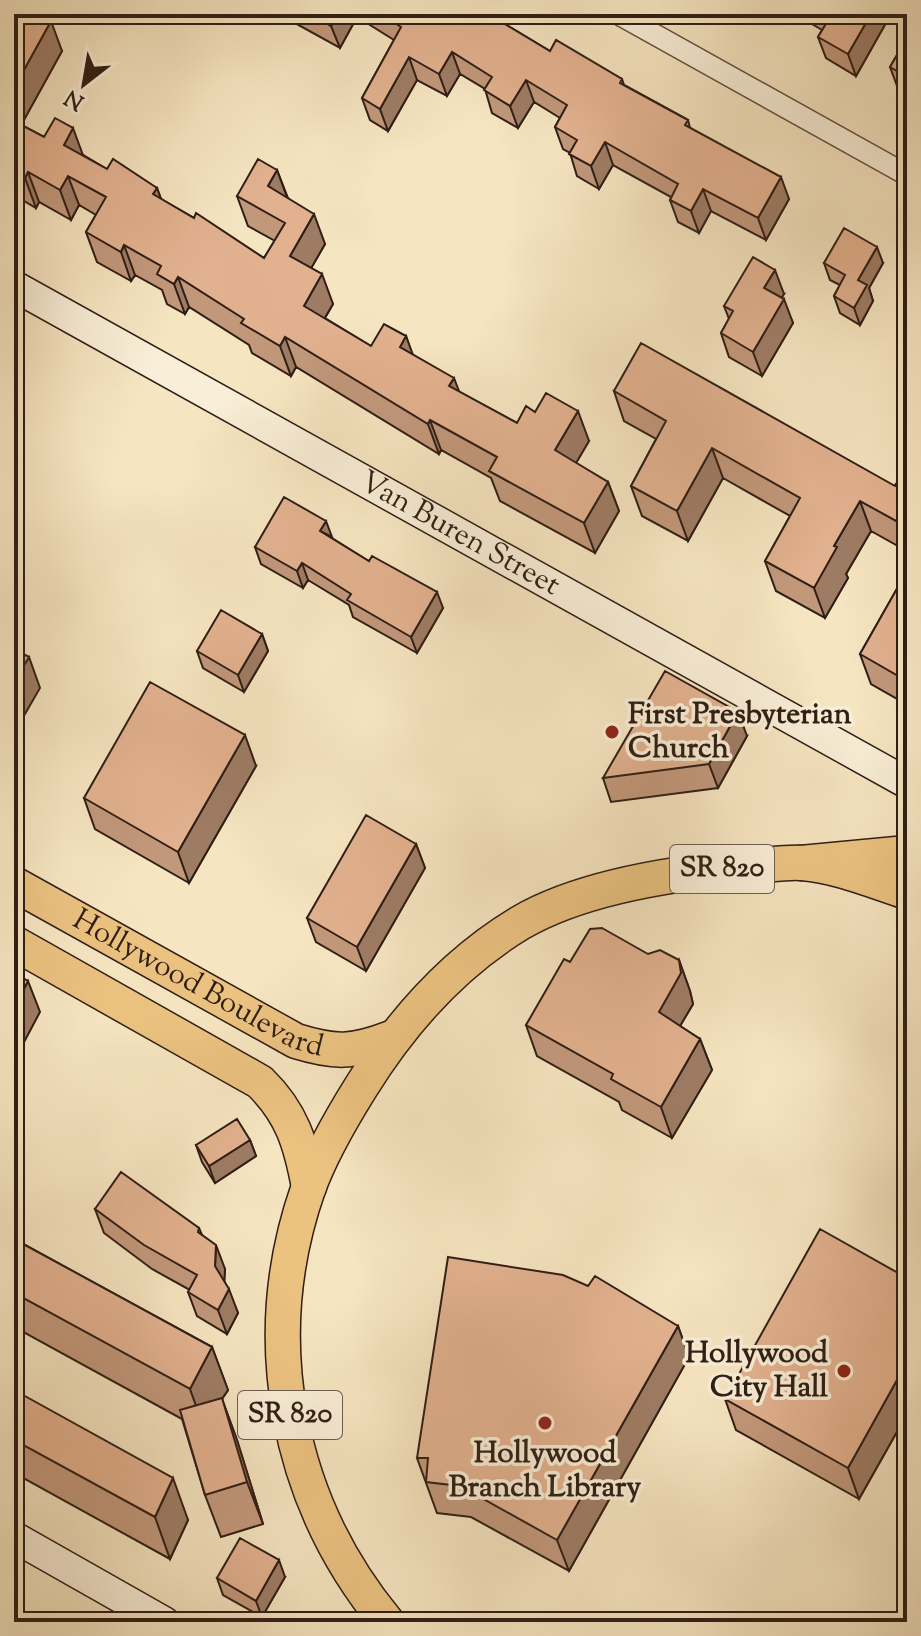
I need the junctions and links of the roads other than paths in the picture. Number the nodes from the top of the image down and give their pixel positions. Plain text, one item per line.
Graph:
1 (618, 14) edge
2 (907, 175) edge
3 (14, 286) edge
4 (907, 783) edge
5 (907, 853) edge
6 (801, 863) junction
7 (14, 884) edge
8 (907, 892) edge
9 (14, 943) edge
10 (391, 1038) junction
11 (309, 1187) junction
12 (14, 1537) edge
13 (164, 1622) edge
14 (387, 1622) edge

1 - 2 street
3 - 4 main road, Van Buren Street
5 - 6 main road
6 - 8 main road, SR 820
6 - 10 main road, SR 820
7 - 10 main road, Hollywood Boulevard
9 - 11 main road, Hollywood Boulevard / SR 820
10 - 11 main road
11 - 14 main road, SR 820
12 - 13 main road

